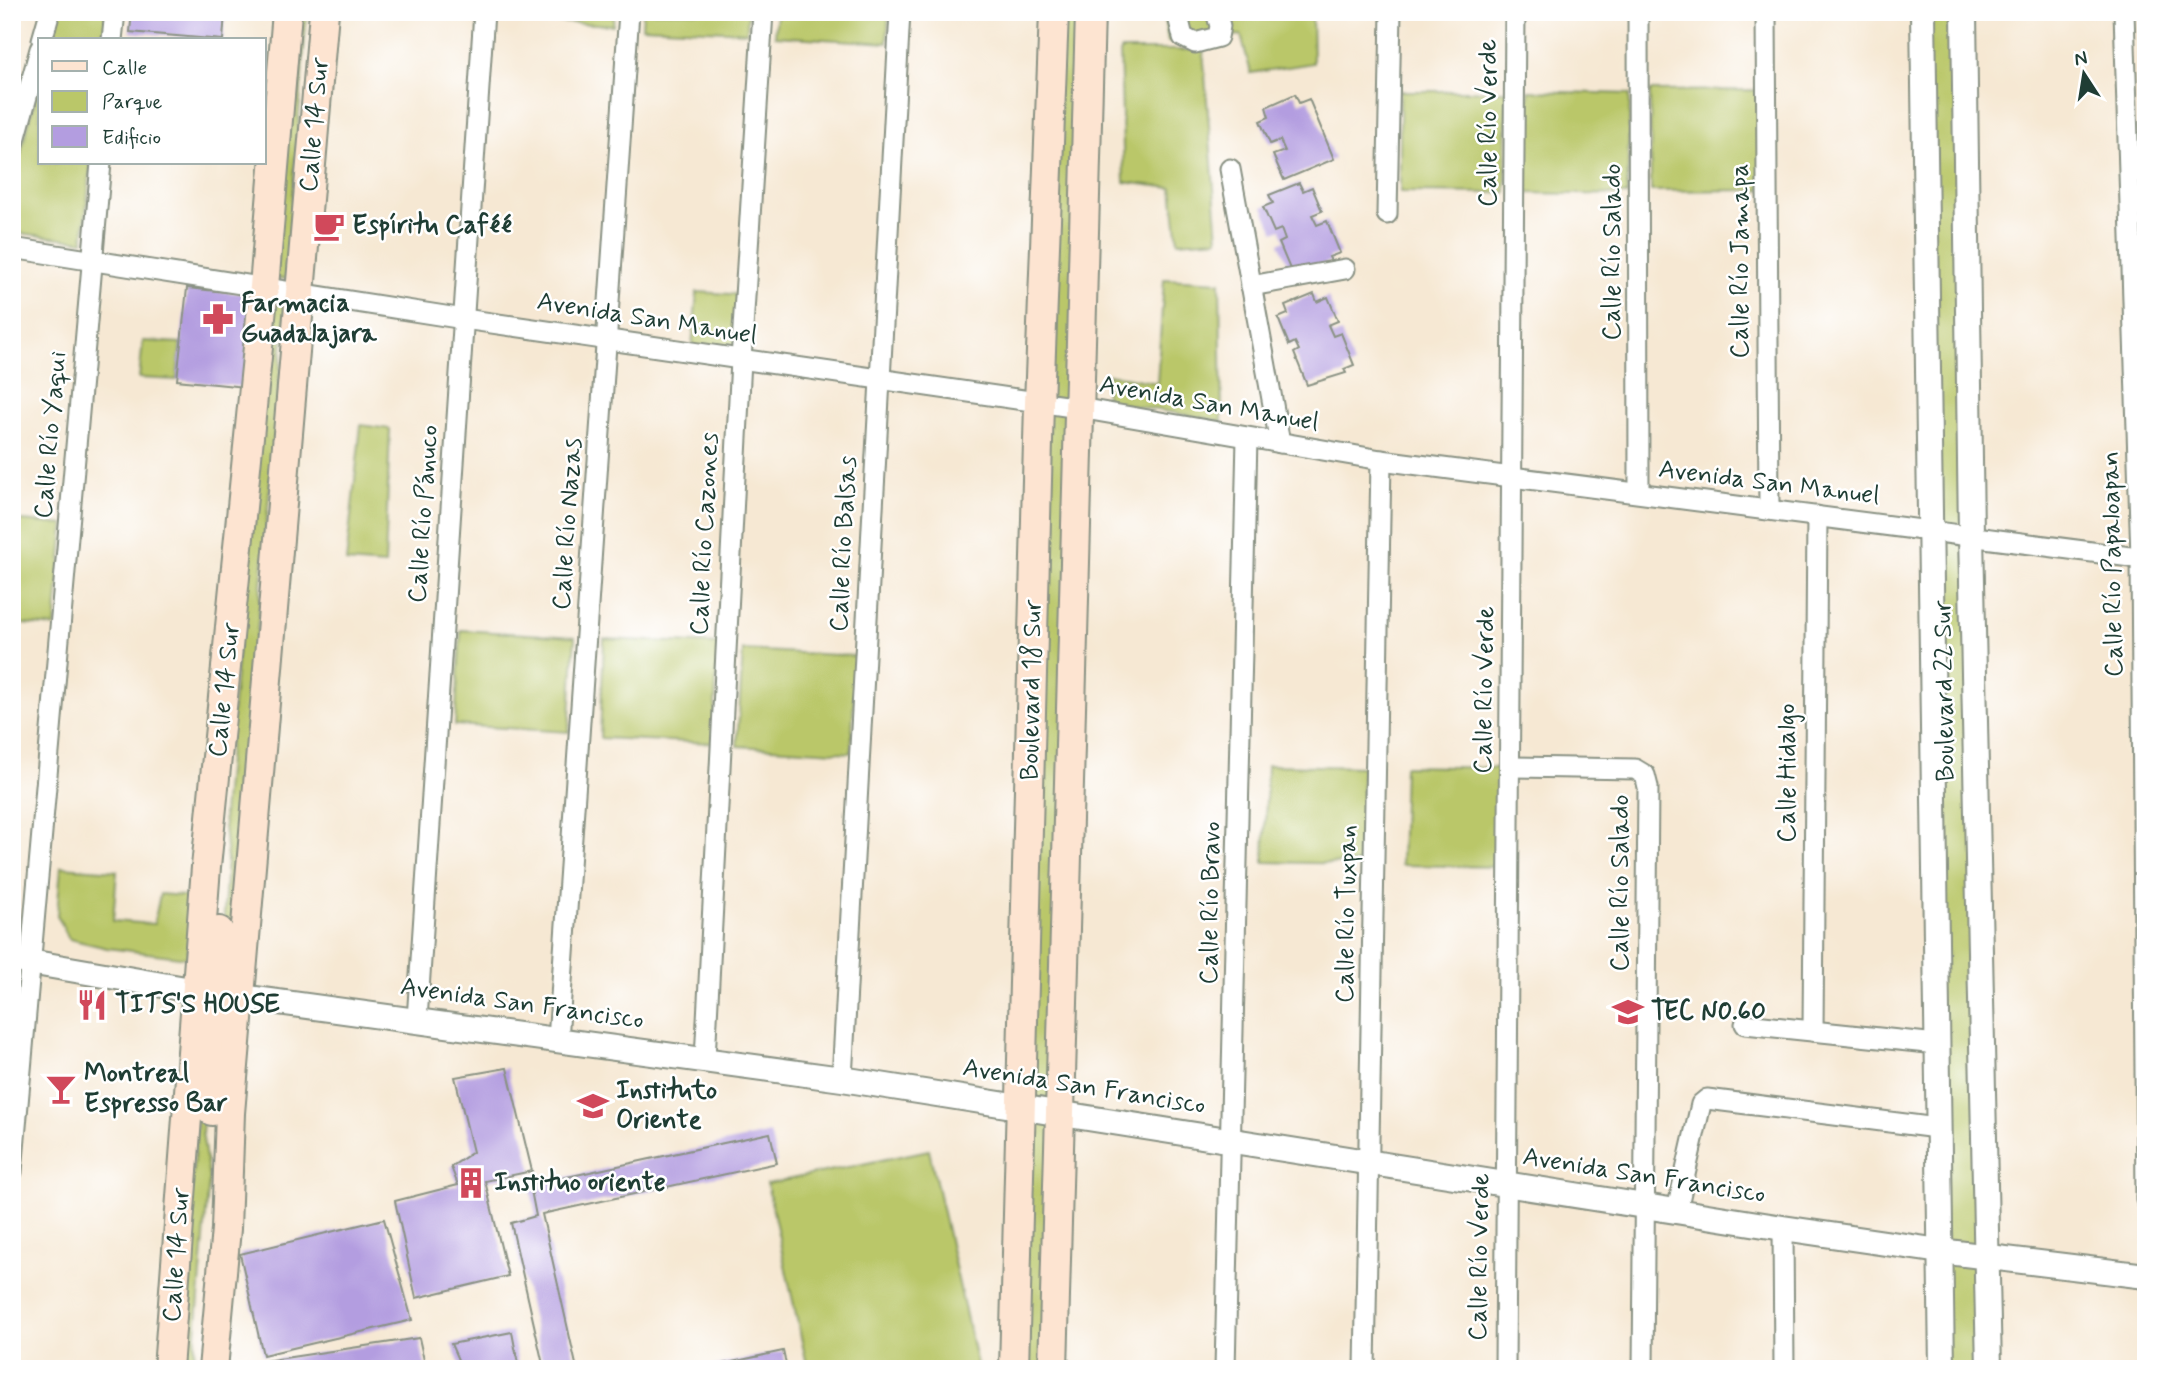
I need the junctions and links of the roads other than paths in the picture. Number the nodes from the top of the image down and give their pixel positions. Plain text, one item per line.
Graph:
1 (50, 12) edge
2 (115, 12) edge
3 (287, 12) edge
4 (324, 12) edge
5 (484, 12) edge
6 (629, 12) edge
7 (763, 12) edge
8 (900, 12) edge
9 (1054, 12) edge
10 (1090, 12) edge
11 (1177, 12) edge
12 (1216, 12) edge
13 (1391, 12) edge
14 (1515, 12) edge
15 (1638, 12) edge
16 (1766, 12) edge
17 (1923, 12) edge
18 (1964, 12) edge
19 (2124, 12) edge
20 (43, 38) edge
21 (112, 38) edge
22 (38, 56) edge
23 (1051, 101) junction
24 (1088, 103) junction
25 (12, 151) edge
26 (101, 164) edge
27 (1230, 169) dead end
28 (1387, 214) dead end
29 (1048, 216) junction
30 (1086, 218) junction
31 (12, 248) edge
32 (93, 262) junction
33 (1345, 270) dead end
34 (1251, 286) junction
35 (264, 287) junction
36 (300, 293) junction
37 (1044, 304) junction
38 (1084, 304) junction
39 (464, 319) junction
40 (608, 339) junction
41 (741, 360) junction
42 (880, 380) junction
43 (1039, 403) junction
44 (1079, 408) junction
45 (1247, 438) junction
46 (1280, 443) junction
47 (1381, 460) junction
48 (1514, 475) junction
49 (1639, 492) junction
50 (1769, 509) junction
51 (1817, 516) junction
52 (1929, 530) junction
53 (1971, 535) junction
54 (2143, 559) edge
55 (1511, 766) junction
56 (21, 961) edge
57 (218, 994) junction
58 (416, 1020) junction
59 (1745, 1024) dead end
60 (1813, 1031) junction
61 (558, 1040) junction
62 (1937, 1044) junction
63 (705, 1059) junction
64 (842, 1079) junction
65 (1022, 1110) junction
66 (1060, 1115) junction
67 (1937, 1128) junction
68 (1233, 1140) junction
69 (1369, 1163) junction
70 (12, 1172) edge
71 (1507, 1184) junction
72 (2146, 1200) edge
73 (1646, 1206) junction
74 (1677, 1210) junction
75 (1783, 1228) junction
76 (1940, 1251) junction
77 (1988, 1258) junction
78 (2146, 1276) edge
79 (168, 1369) edge
80 (213, 1369) edge
81 (1014, 1369) edge
82 (1053, 1369) edge
83 (1225, 1369) edge
84 (1365, 1369) edge
85 (1505, 1369) edge
86 (1643, 1369) edge
87 (1784, 1369) edge
88 (1942, 1369) edge
89 (1989, 1369) edge

1 - 20 street
2 - 21 street
3 - 35 main road, Calle 14 Sur
4 - 36 main road, Calle 14 Sur
5 - 39 street, Calle Río Pánuco
6 - 40 street, Calle Río Nazas
7 - 41 street, Calle Río Cazones
8 - 42 street, Calle Río Balsas
9 - 23 main road, Boulevard 18 Sur
10 - 24 main road, Boulevard 18 Sur
11 - 12 street
13 - 28 street
14 - 48 street, Calle Río Verde
15 - 49 street, Calle Río Salado
16 - 50 street, Calle Río Jamapa
17 - 52 street, Boulevard 22 Sur
18 - 53 street, Boulevard 22 Sur
19 - 54 street, Calle Río Papaloapan
22 - 25 street
23 - 24 main road
23 - 29 main road, Boulevard 18 Sur
24 - 30 main road, Boulevard 18 Sur
26 - 32 street, Calle Río Yaqui
27 - 34 street
29 - 30 main road
29 - 37 main road, Boulevard 18 Sur
30 - 38 main road, Boulevard 18 Sur
31 - 32 street, Avenida San Manuel
32 - 35 street, Avenida San Manuel
32 - 56 street, Calle Río Yaqui
33 - 34 street
34 - 46 street
35 - 36 street, Avenida San Manuel
35 - 57 main road, Calle 14 Sur
36 - 39 street, Avenida San Manuel
36 - 57 main road, Calle 14 Sur
37 - 38 main road
37 - 43 main road, Boulevard 18 Sur
38 - 44 main road, Boulevard 18 Sur
39 - 40 street, Avenida San Manuel
39 - 58 street, Calle Río Pánuco
40 - 41 street, Avenida San Manuel
40 - 61 street, Calle Río Nazas
41 - 42 street, Avenida San Manuel
41 - 63 street, Calle Río Cazones
42 - 43 street, Avenida San Manuel
42 - 64 street, Calle Río Balsas
43 - 44 street, Avenida San Manuel
43 - 65 main road, Boulevard 18 Sur
44 - 45 street, Avenida San Manuel
44 - 66 main road, Boulevard 18 Sur
45 - 46 street, Avenida San Manuel
45 - 68 street, Calle Río Bravo
46 - 47 street, Avenida San Manuel
47 - 48 street, Avenida San Manuel
47 - 69 street, Calle Río Tuxpan
48 - 49 street, Avenida San Manuel
48 - 55 street, Calle Río Verde
49 - 50 street, Avenida San Manuel
50 - 51 street, Avenida San Manuel
51 - 52 street, Avenida San Manuel
51 - 60 street, Calle Hidalgo
52 - 53 street, Avenida San Manuel
52 - 62 street, Boulevard 22 Sur
53 - 54 street, Avenida San Manuel
53 - 77 street, Boulevard 22 Sur
54 - 72 street, Calle Río Papaloapan
55 - 71 street, Calle Río Verde
55 - 73 street, Calle Río Salado
56 - 57 street, Avenida San Francisco
56 - 70 street, Calle Río Yaqui
57 - 58 street, Avenida San Francisco
57 - 79 main road, Calle 14 Sur
57 - 80 main road, Calle 14 Sur
58 - 61 street, Avenida San Francisco
59 - 60 street
60 - 62 street
61 - 63 street, Avenida San Francisco
62 - 67 street, Boulevard 22 Sur
63 - 64 street, Avenida San Francisco
64 - 65 street, Avenida San Francisco
65 - 66 street, Avenida San Francisco
65 - 81 main road, Boulevard 18 Sur
66 - 68 street, Avenida San Francisco
66 - 82 main road, Boulevard 18 Sur
67 - 74 street
67 - 76 street, Boulevard 22 Sur
68 - 69 street, Avenida San Francisco
68 - 83 street, Calle Río Bravo
69 - 71 street, Avenida San Francisco
69 - 84 street, Calle Río Tuxpan
71 - 73 street, Avenida San Francisco
71 - 85 street, Calle Río Verde
73 - 74 street, Avenida San Francisco
73 - 86 street, Calle Río Salado
74 - 75 street, Avenida San Francisco
75 - 76 street, Avenida San Francisco
75 - 87 street
76 - 77 street, Avenida San Francisco
76 - 88 street, Boulevard 22 Sur
77 - 78 street, Avenida San Francisco
77 - 89 street, Boulevard 22 Sur

